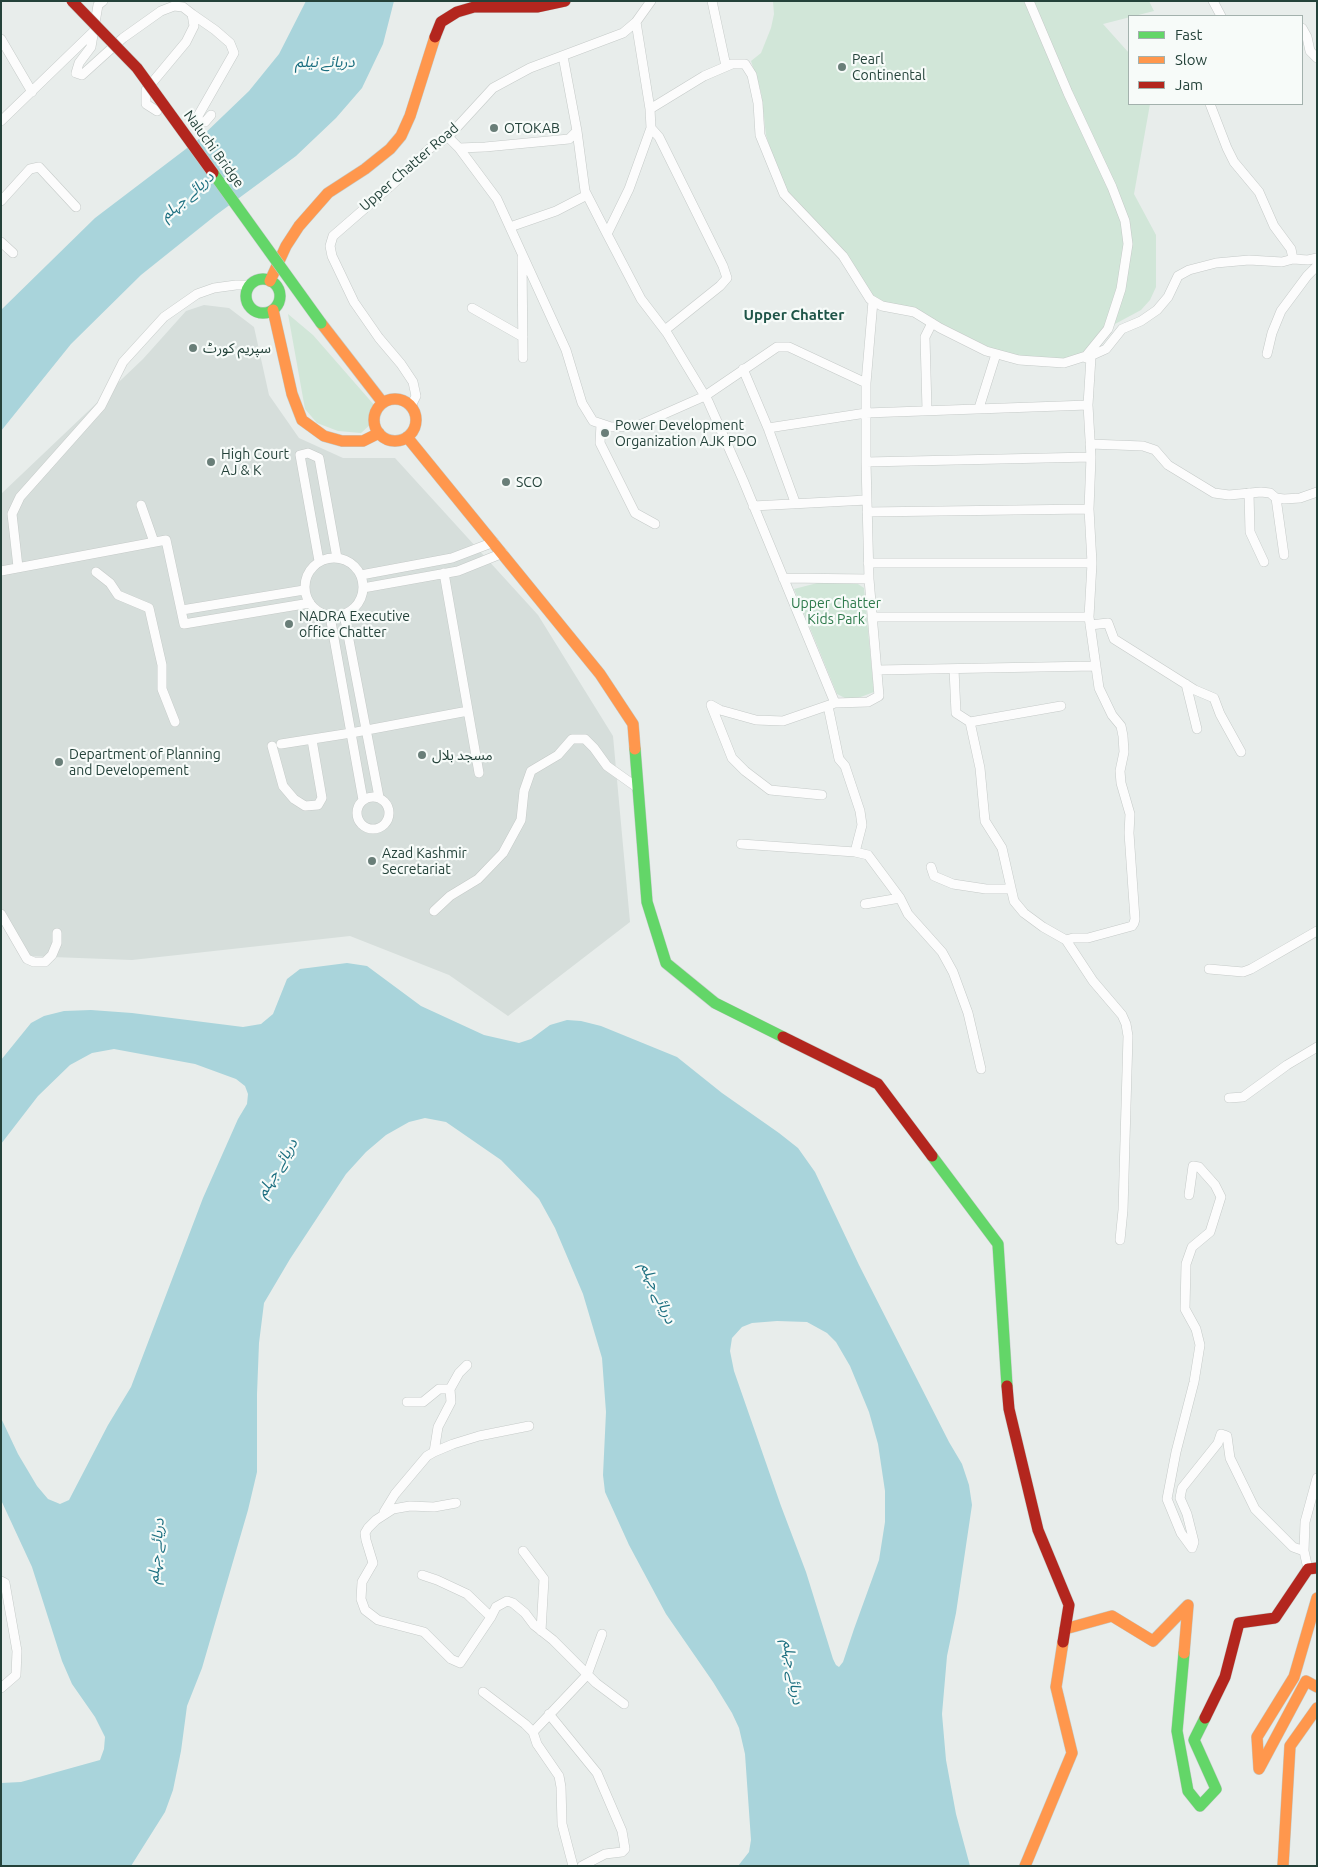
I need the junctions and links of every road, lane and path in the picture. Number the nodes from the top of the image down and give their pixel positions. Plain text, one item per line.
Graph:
1 (63, 1) edge
2 (72, 1) edge
3 (103, 1) edge
4 (565, 1) edge
5 (652, 1) edge
6 (712, 1) edge
7 (1029, 1) edge
8 (1213, 1) edge
9 (192, 14) junction
10 (1220, 15) edge
11 (636, 22) junction
12 (1303, 30) edge
13 (93, 32) junction
14 (1, 39) edge
15 (563, 56) junction
16 (1317, 58) edge
17 (726, 66) junction
18 (32, 92) junction
19 (1210, 105) edge
20 (650, 109) junction
21 (157, 111) dead end
22 (211, 115) dead end
23 (1, 121) edge
24 (651, 128) junction
25 (577, 132) junction
26 (448, 137) junction
27 (459, 148) junction
28 (587, 195) junction
29 (1, 201) edge
30 (76, 207) dead end
31 (510, 227) junction
32 (607, 234) junction
33 (1, 242) edge
34 (522, 252) junction
35 (13, 253) dead end
36 (1317, 258) edge
37 (1294, 259) junction
38 (1317, 266) edge
39 (270, 281) junction
40 (250, 285) junction
41 (873, 301) junction
42 (472, 308) dead end
43 (273, 310) junction
44 (932, 323) junction
45 (665, 330) junction
46 (523, 337) junction
47 (996, 354) junction
48 (1267, 354) dead end
49 (1091, 357) junction
50 (523, 358) dead end
51 (1074, 360) junction
52 (743, 369) junction
53 (866, 383) junction
54 (705, 396) junction
55 (383, 403) junction
56 (1088, 405) junction
57 (411, 406) junction
58 (979, 408) junction
59 (927, 410) junction
60 (866, 413) junction
61 (602, 424) junction
62 (768, 428) junction
63 (379, 433) junction
64 (407, 437) junction
65 (1090, 444) junction
66 (1091, 457) junction
67 (866, 462) junction
68 (1317, 492) edge
69 (1249, 493) junction
70 (1276, 498) junction
71 (867, 500) junction
72 (796, 502) junction
73 (141, 505) dead end
74 (753, 506) junction
75 (1089, 509) junction
76 (867, 512) junction
77 (655, 524) dead end
78 (154, 542) junction
79 (494, 542) junction
80 (503, 554) junction
81 (1284, 555) dead end
82 (337, 558) junction
83 (319, 561) junction
84 (1264, 562) dead end
85 (868, 563) junction
86 (1092, 563) junction
87 (18, 567) junction
88 (1, 571) edge
89 (96, 572) dead end
90 (444, 573) junction
91 (360, 575) junction
92 (783, 578) junction
93 (869, 579) junction
94 (363, 588) junction
95 (304, 590) junction
96 (310, 603) junction
97 (182, 610) junction
98 (344, 614) junction
99 (330, 616) junction
100 (872, 617) junction
101 (1090, 621) junction
102 (1095, 666) junction
103 (954, 669) junction
104 (877, 670) junction
105 (1186, 684) junction
106 (831, 704) junction
107 (1060, 706) dead end
108 (468, 711) junction
109 (175, 722) dead end
110 (970, 722) junction
111 (1197, 729) dead end
112 (366, 730) junction
113 (351, 734) junction
114 (312, 740) junction
115 (1241, 752) dead end
116 (479, 773) dead end
117 (638, 788) junction
118 (822, 795) dead end
119 (379, 797) junction
120 (363, 800) junction
121 (741, 844) dead end
122 (855, 852) junction
123 (931, 867) dead end
124 (1011, 889) junction
125 (900, 898) junction
126 (865, 904) dead end
127 (434, 911) dead end
128 (1, 914) edge
129 (1317, 931) edge
130 (57, 933) dead end
131 (1066, 940) junction
132 (1209, 969) dead end
133 (1317, 1047) edge
134 (982, 1069) dead end
135 (1229, 1098) dead end
136 (1189, 1195) dead end
137 (1120, 1240) dead end
138 (467, 1366) dead end
139 (450, 1388) junction
140 (407, 1402) dead end
141 (529, 1426) dead end
142 (434, 1452) junction
143 (1317, 1478) edge
144 (456, 1503) dead end
145 (380, 1517) junction
146 (523, 1551) dead end
147 (1304, 1551) junction
148 (1312, 1569) edge
149 (422, 1575) dead end
150 (1, 1581) edge
151 (1317, 1598) edge
152 (491, 1617) junction
153 (1065, 1629) junction
154 (540, 1631) junction
155 (602, 1634) dead end
156 (587, 1675) junction
157 (1317, 1687) edge
158 (1, 1688) edge
159 (484, 1692) dead end
160 (624, 1704) dead end
161 (1317, 1708) edge
162 (549, 1714) junction
163 (533, 1732) junction
164 (573, 1866) edge
165 (582, 1866) edge
166 (1024, 1866) edge
167 (1283, 1866) edge

1 - 13 street
2 - 55 main road, Naluchi Bridge, bridge
3 - 13 street
4 - 39 main road
5 - 11 street, Upper Chatter Road
6 - 17 street
7 - 51 street
8 - 10 street
9 - 13 street
9 - 21 street
9 - 22 street
11 - 15 street, Upper Chatter Road
11 - 20 street
12 - 16 street
13 - 18 street
14 - 18 street
15 - 25 street
15 - 26 street, Upper Chatter Road
17 - 20 street
17 - 41 street
18 - 23 street
19 - 37 street
20 - 24 street
24 - 32 street
24 - 45 street
25 - 27 street
25 - 28 street
26 - 27 street
26 - 57 street, Upper Chatter Road
27 - 31 street
28 - 31 street
28 - 32 street
29 - 30 street
31 - 34 street
32 - 45 street
33 - 35 street
34 - 46 street
34 - 61 street
36 - 37 street
37 - 49 street
38 - 48 street
39 - 40 main road
39 - 43 main road
40 - 43 main road
40 - 87 street
41 - 44 street
41 - 53 street
42 - 46 street
43 - 63 main road
44 - 47 street
44 - 59 street
45 - 54 street
46 - 50 street
47 - 51 street
47 - 58 street
49 - 51 street
49 - 56 street
52 - 53 street
52 - 54 street
52 - 62 street
53 - 60 street
54 - 61 street
54 - 74 street
55 - 57 main road
55 - 63 main road
56 - 58 street
56 - 65 street
57 - 64 main road
58 - 59 street
59 - 60 street
60 - 62 street
60 - 67 street
61 - 77 street
62 - 72 street
63 - 64 main road
64 - 79 main road
65 - 66 street
65 - 69 street
66 - 67 street
66 - 75 street
67 - 71 street
68 - 70 street
69 - 70 street
69 - 84 street
70 - 81 street
71 - 72 street
71 - 76 street
72 - 74 street
73 - 78 street
74 - 92 street
75 - 76 street
75 - 86 street
76 - 85 street
78 - 87 street
78 - 97 street
79 - 80 main road
79 - 91 street
80 - 90 street
80 - 117 main road
82 - 83 street
82 - 83 street
82 - 91 street
83 - 95 street
85 - 86 street
85 - 93 street
86 - 101 street
87 - 88 street
89 - 109 street
90 - 94 street
90 - 108 street
91 - 94 street
92 - 93 street
92 - 106 street
93 - 100 street
94 - 98 street
95 - 96 street
95 - 97 street
96 - 97 street
96 - 99 street
98 - 99 street
98 - 112 street
99 - 113 street
100 - 101 street
100 - 104 street
101 - 102 street
101 - 105 street
102 - 103 street
102 - 131 street
103 - 104 street
103 - 110 street
104 - 106 street
105 - 111 street
105 - 115 street
106 - 118 street
106 - 122 street
107 - 110 street
108 - 112 street
108 - 116 street
110 - 124 street
112 - 113 street
112 - 119 street
113 - 114 street
113 - 120 street
114 - 114 street
117 - 127 street
117 - 153 main road
119 - 120 street
119 - 120 street
121 - 122 street
122 - 125 street
123 - 124 street
124 - 131 street
125 - 126 street
125 - 134 street
128 - 130 street
129 - 132 street
131 - 137 street
133 - 135 street
136 - 147 street
138 - 139 street
139 - 140 street
139 - 142 street
141 - 142 street
142 - 145 street
143 - 147 street
144 - 145 street
145 - 152 street
146 - 154 street
147 - 148 street
148 - 153 main road
149 - 152 street
150 - 158 street
151 - 157 main road
152 - 154 street
153 - 166 main road
154 - 156 street
155 - 156 street
156 - 160 street
156 - 162 street
159 - 163 street
161 - 167 main road
162 - 163 street
162 - 165 street
163 - 164 street

